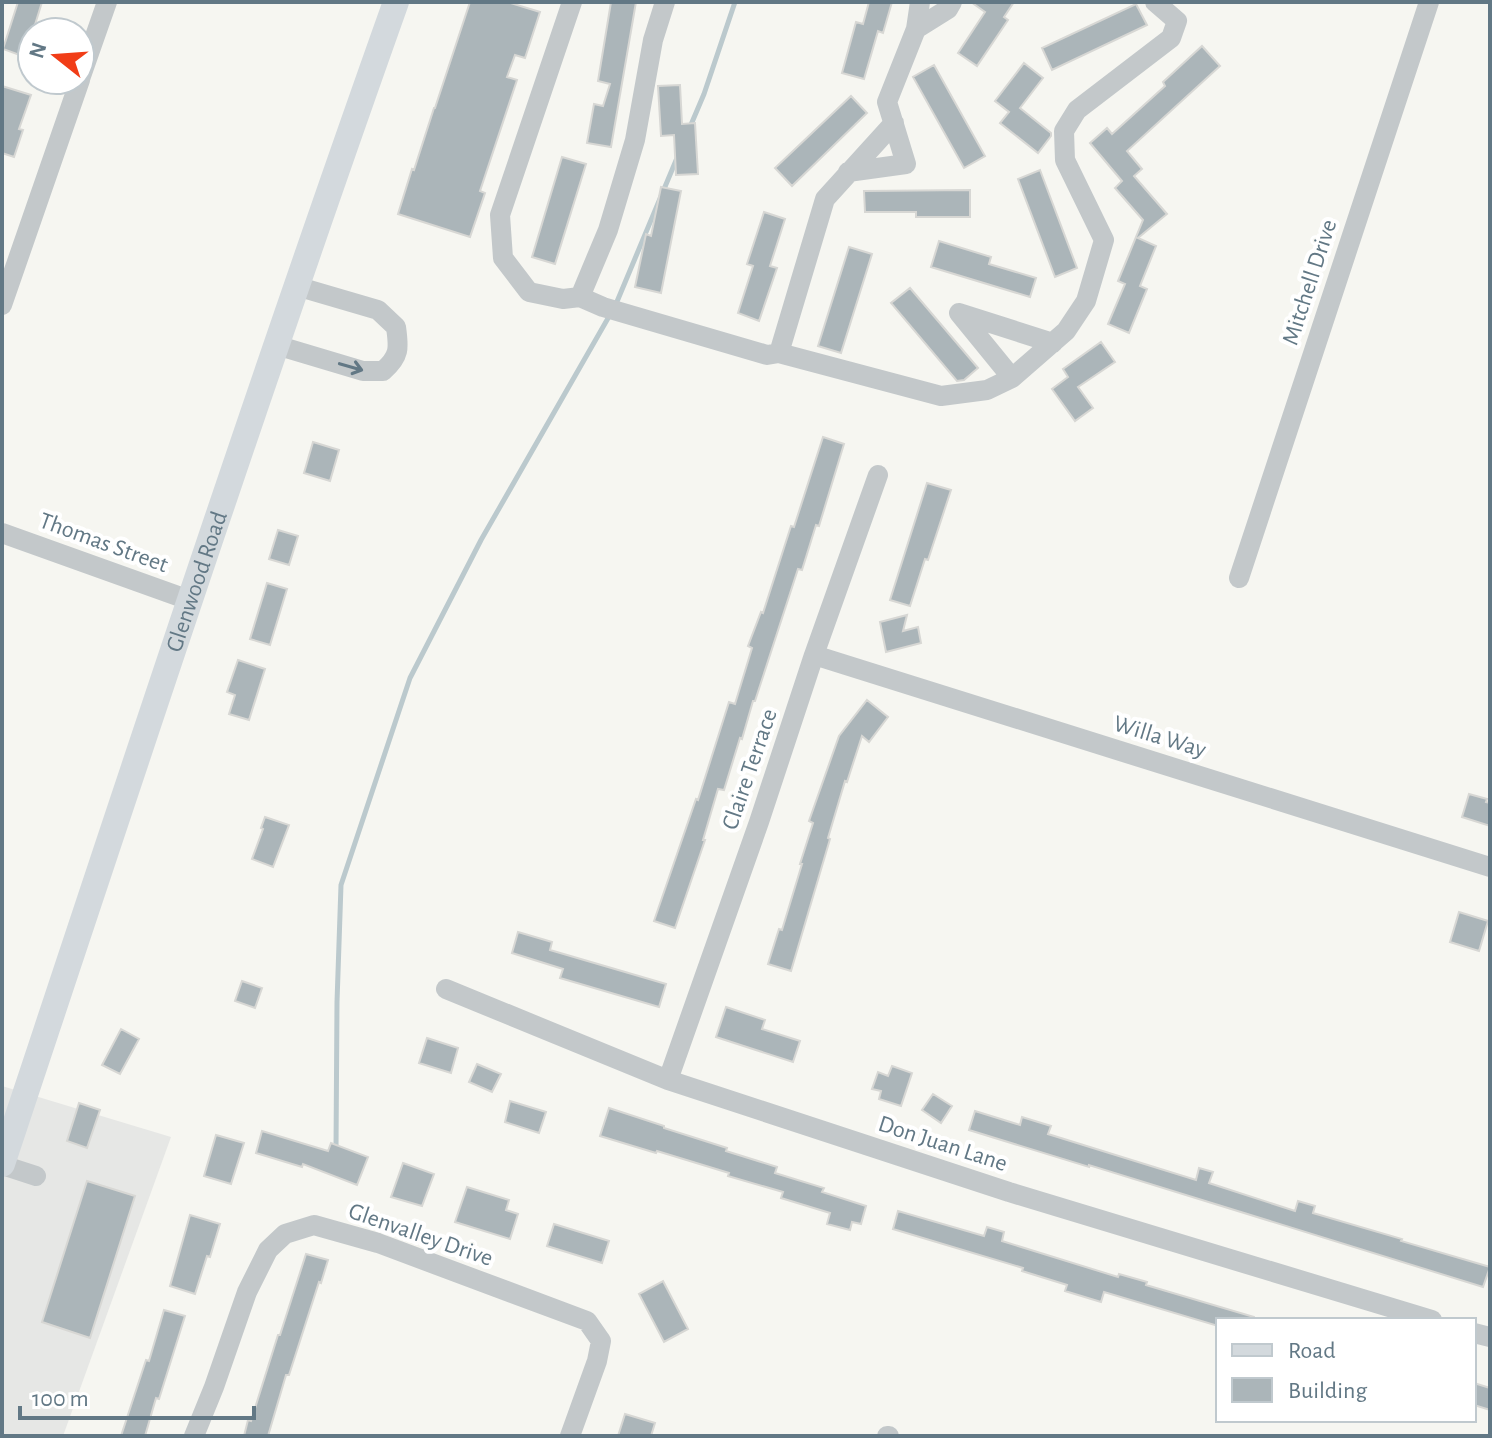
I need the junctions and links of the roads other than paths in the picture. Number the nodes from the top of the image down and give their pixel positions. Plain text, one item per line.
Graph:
1 (107, 2) edge
2 (396, 2) edge
3 (572, 2) edge
4 (665, 2) edge
5 (920, 2) edge
6 (952, 2) edge
7 (1155, 2) edge
8 (1429, 2) edge
9 (916, 29) junction
10 (96, 33) edge
11 (74, 96) edge
12 (894, 123) junction
13 (848, 172) junction
14 (296, 286) junction
15 (580, 297) junction
16 (2, 305) edge
17 (1053, 343) junction
18 (276, 345) junction
19 (779, 353) junction
20 (1012, 378) junction
21 (878, 475) dead end
22 (2, 533) edge
23 (1239, 578) dead end
24 (189, 600) junction
25 (814, 655) junction
26 (1490, 867) edge
27 (446, 989) dead end
28 (668, 1080) junction
29 (2, 1165) edge
30 (36, 1176) dead end
31 (1425, 1318) edge
32 (194, 1436) edge
33 (570, 1436) edge

1 - 10 street
2 - 14 main road, Glenwood Road
3 - 15 street
4 - 15 street
5 - 9 street
6 - 9 street
7 - 17 street
8 - 23 street, Mitchell Drive
9 - 12 street
11 - 16 street
12 - 13 street
12 - 13 street
13 - 19 street
14 - 18 main road, Glenwood Road
18 -> 14 street
15 - 19 street
17 - 20 street
17 - 20 street
18 - 24 main road, Glenwood Road
19 - 20 street
21 - 25 street, Claire Terrace
22 - 24 street, Thomas Street
24 - 29 main road, Glenwood Road
25 - 26 street, Willa Way
25 - 28 street, Claire Terrace
27 - 28 street, Don Juan Lane
28 - 31 street, Don Juan Lane
29 - 30 street
32 - 33 street, Glenvalley Drive

